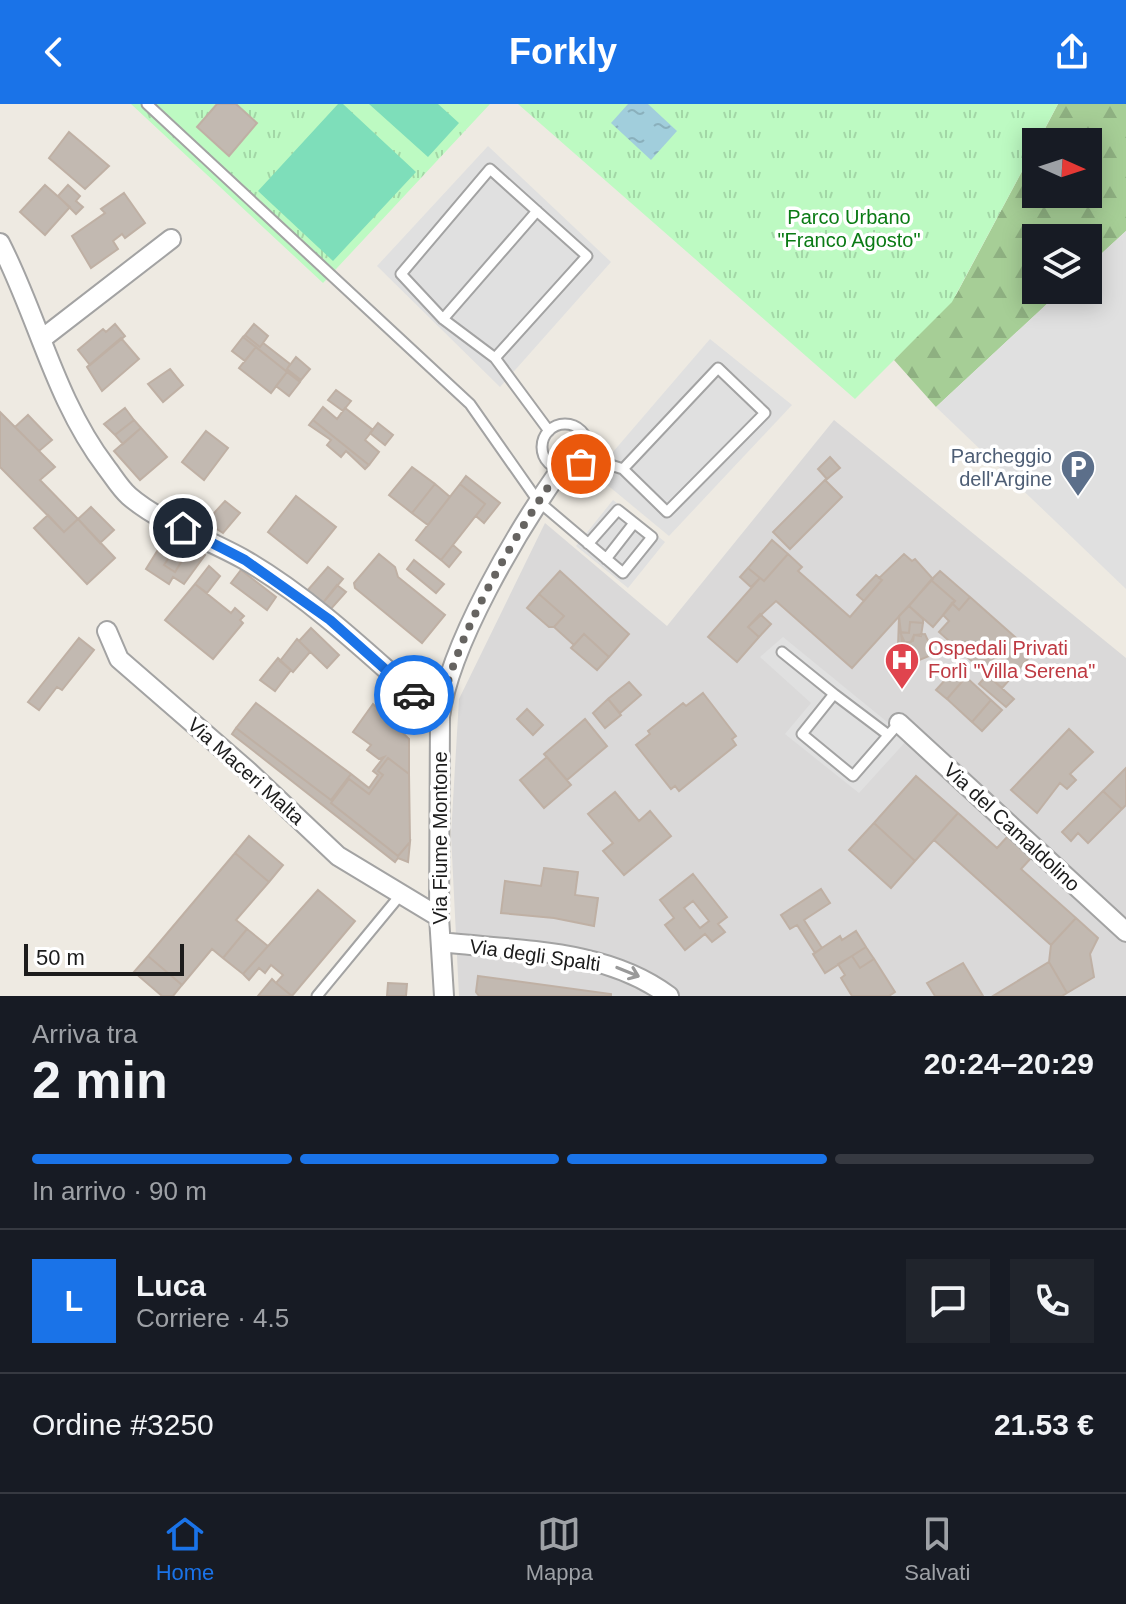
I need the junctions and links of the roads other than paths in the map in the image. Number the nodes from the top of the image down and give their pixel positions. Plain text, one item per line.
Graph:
1 (147, 104) edge
2 (537, 211) junction
3 (171, 239) dead end
4 (0, 243) edge
5 (0, 263) edge
6 (18, 278) junction
7 (443, 319) junction
8 (43, 338) junction
9 (495, 358) junction
10 (549, 431) junction
11 (586, 457) junction
12 (623, 469) junction
13 (560, 470) junction
14 (538, 501) junction
15 (634, 523) junction
16 (588, 544) junction
17 (606, 559) junction
18 (107, 631) dead end
19 (782, 652) dead end
20 (834, 694) junction
21 (440, 717) junction
22 (893, 729) junction
23 (402, 893) junction
24 (439, 917) junction
25 (1126, 932) edge
26 (441, 942) junction
27 (317, 996) edge
28 (444, 996) edge
29 (669, 996) edge

1 - 14 lane
2 - 7 lane
2 - 7 lane
2 - 9 lane
3 - 8 street
4 - 6 street
5 - 6 street
6 - 8 street
7 - 9 lane
8 - 21 street
9 - 10 lane
10 - 11 lane
10 - 13 lane
11 - 12 lane
11 - 13 lane
12 - 12 lane
13 - 14 street, Via Fiume Montone
14 - 16 lane
14 - 21 street, Via Fiume Montone
15 - 16 lane
15 - 17 lane
15 - 17 lane
16 - 17 lane
18 - 23 street, Via Maceri Malta
19 - 20 lane
20 - 22 lane
20 - 22 lane
21 - 24 street, Via Fiume Montone
22 - 25 street, Via del Camaldolino
23 - 24 street, Via Maceri Malta
23 - 27 lane
24 - 26 street, Via Fiume Montone
26 - 28 street, Via Fiume Montone
26 -> 29 street, Via degli Spalti

